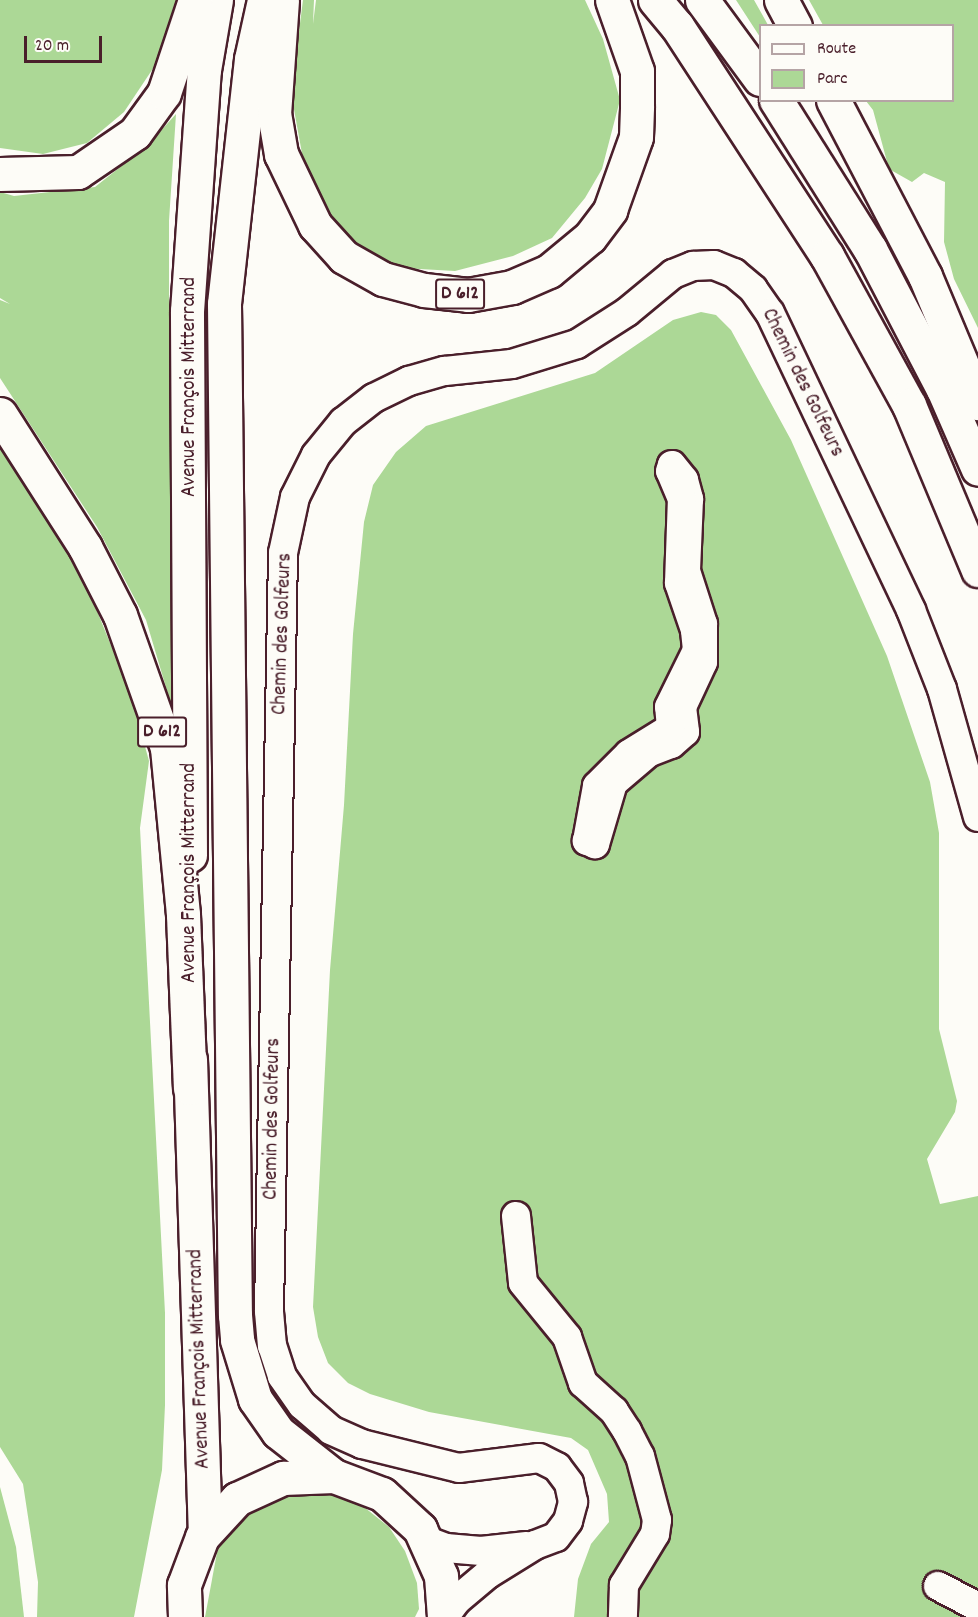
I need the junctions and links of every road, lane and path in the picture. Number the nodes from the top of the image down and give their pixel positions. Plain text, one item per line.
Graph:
1 (195, 0) edge
2 (216, 0) edge
3 (264, 0) edge
4 (282, 0) edge
5 (612, 0) edge
6 (655, 0) edge
7 (702, 0) edge
8 (781, 0) edge
9 (794, 24) edge
10 (759, 78) edge
11 (777, 102) edge
12 (835, 102) edge
13 (0, 174) edge
14 (978, 403) edge
15 (0, 414) edge
16 (978, 469) edge
17 (978, 570) edge
18 (978, 817) edge
19 (587, 841) joint
20 (189, 1088) junction
21 (516, 1215) dead end
22 (334, 1476) junction
23 (205, 1532) junction
24 (427, 1541) junction
25 (535, 1545) junction
26 (938, 1586) dead end
27 (978, 1607) edge
28 (185, 1617) edge
29 (444, 1617) edge
30 (623, 1617) edge

1 - 13 main road
2 - 20 main road, Avenue François Mitterrand
3 - 22 main road, Avenue François Mitterrand
4 - 5 main road, D 612
6 - 17 main road
7 - 10 main road
8 - 9 main road
11 - 16 main road
12 - 14 main road
15 - 20 main road, D 612
18 - 25 street, Chemin des Golfeurs
19 - 19 street
20 - 23 main road, Avenue François Mitterrand
21 - 30 street
22 - 23 main road
22 - 24 main road
23 - 28 main road
24 - 25 street, Chemin des Golfeurs
24 - 29 main road
25 - 29 street, Chemin des Golfeurs
26 - 27 street

